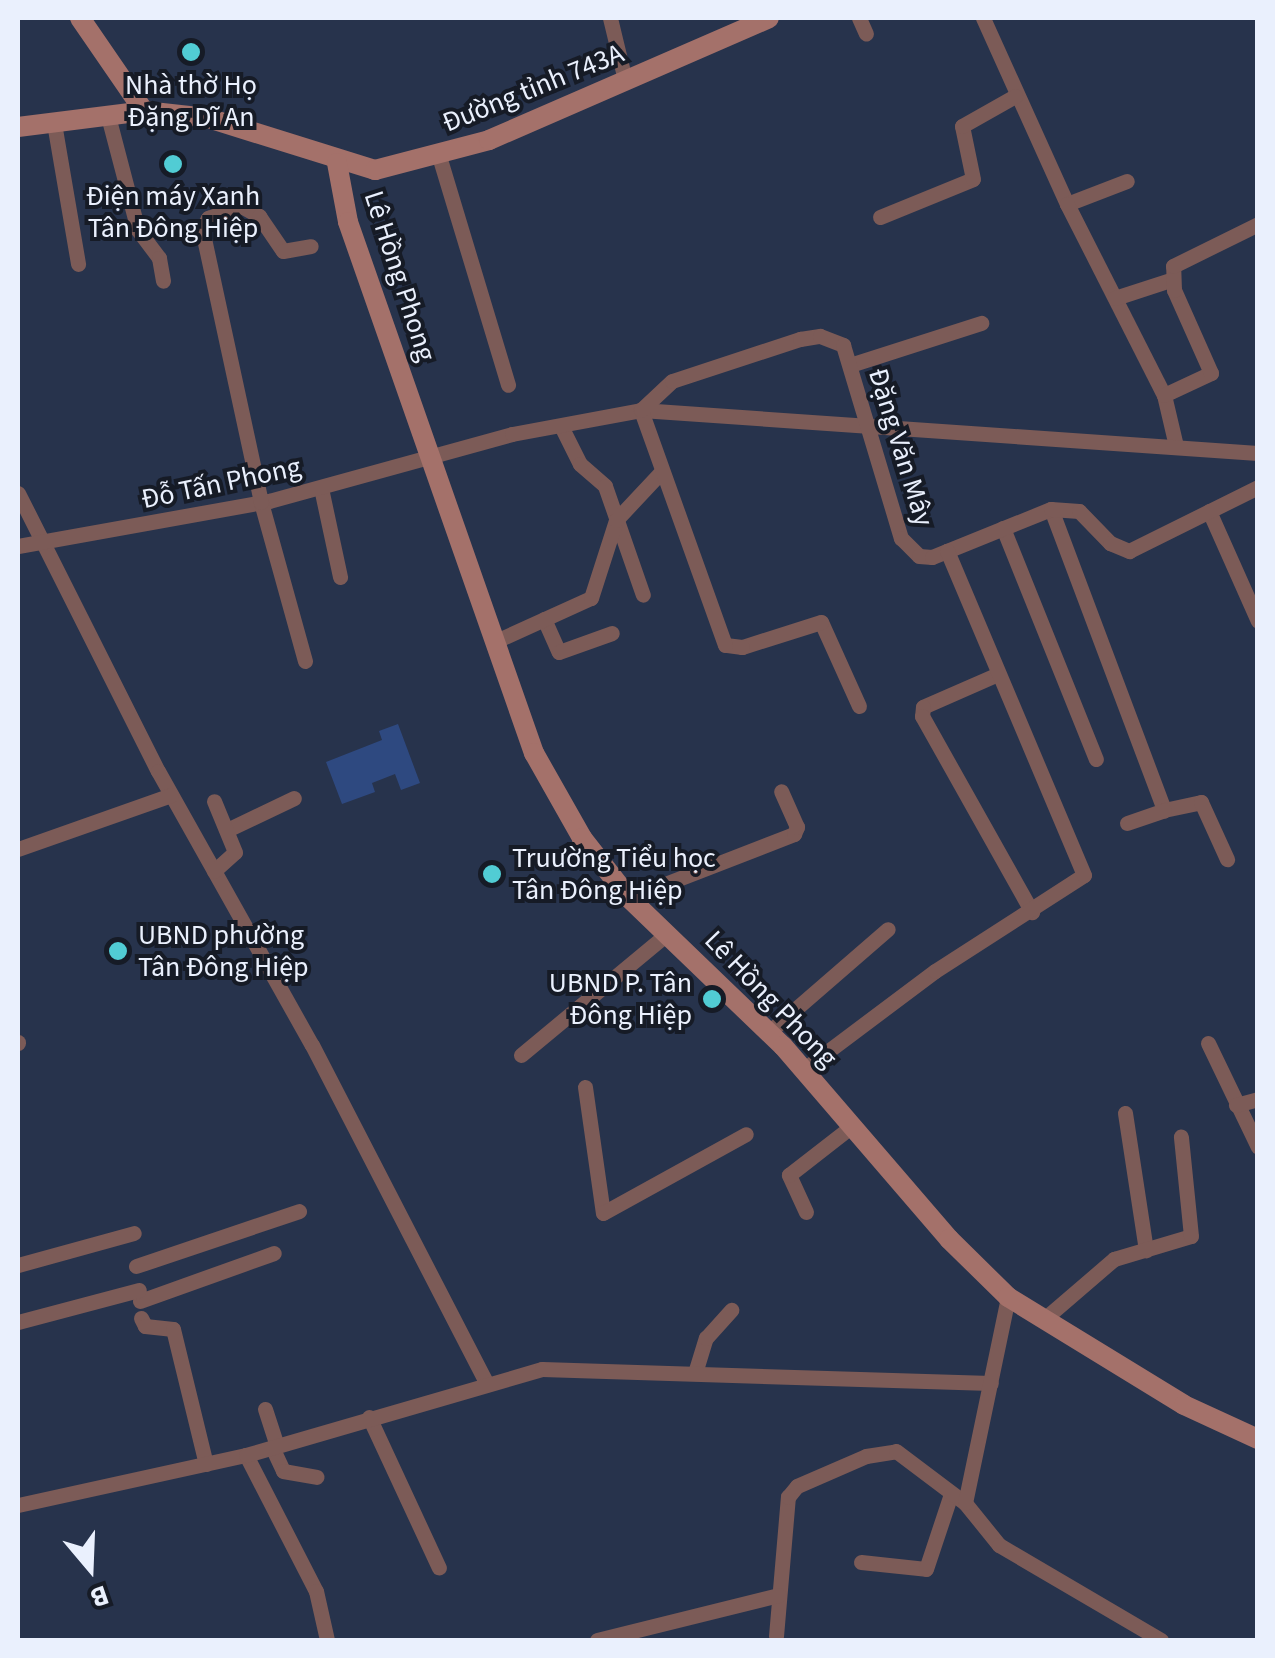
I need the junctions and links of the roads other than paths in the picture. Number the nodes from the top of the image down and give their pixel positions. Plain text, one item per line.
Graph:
1 (80, 18) edge
2 (610, 18) edge
3 (769, 18) edge
4 (858, 18) edge
5 (983, 18) edge
6 (866, 34) dead end
7 (625, 80) junction
8 (1015, 96) junction
9 (144, 110) junction
10 (108, 116) junction
11 (54, 124) junction
12 (18, 127) edge
13 (439, 156) junction
14 (337, 163) junction
15 (1126, 180) dead end
16 (1067, 204) junction
17 (880, 217) dead end
18 (1258, 224) edge
19 (311, 246) dead end
20 (78, 264) dead end
21 (1172, 278) junction
22 (163, 282) dead end
23 (1115, 298) junction
24 (981, 324) dead end
25 (850, 365) junction
26 (508, 384) dead end
27 (1164, 395) junction
28 (641, 410) junction
29 (561, 426) junction
30 (866, 430) junction
31 (1176, 446) junction
32 (1258, 453) edge
33 (433, 460) junction
34 (662, 471) junction
35 (1258, 487) edge
36 (321, 488) junction
37 (18, 492) edge
38 (261, 502) junction
39 (1051, 509) junction
40 (1209, 511) junction
41 (616, 520) junction
42 (1003, 528) junction
43 (46, 544) junction
44 (18, 546) edge
45 (947, 551) junction
46 (340, 577) dead end
47 (643, 595) dead end
48 (544, 620) junction
49 (1258, 621) edge
50 (612, 633) dead end
51 (496, 641) junction
52 (305, 661) dead end
53 (998, 674) junction
54 (859, 706) dead end
55 (1096, 759) dead end
56 (780, 791) dead end
57 (171, 795) junction
58 (294, 798) dead end
59 (214, 801) dead end
60 (1164, 810) junction
61 (1127, 823) dead end
62 (227, 830) junction
63 (18, 849) edge
64 (1227, 860) dead end
65 (214, 871) junction
66 (629, 898) junction
67 (1032, 912) junction
68 (888, 930) dead end
69 (668, 933) junction
70 (769, 1032) junction
71 (1208, 1044) dead end
72 (521, 1055) dead end
73 (803, 1070) junction
74 (585, 1086) dead end
75 (1258, 1099) edge
76 (1236, 1105) junction
77 (1126, 1113) dead end
78 (852, 1126) junction
79 (746, 1134) dead end
80 (1181, 1137) dead end
81 (1258, 1146) edge
82 (299, 1212) dead end
83 (806, 1212) dead end
84 (134, 1233) dead end
85 (1146, 1250) junction
86 (274, 1253) dead end
87 (18, 1266) edge
88 (136, 1266) dead end
89 (1008, 1297) junction
90 (731, 1310) dead end
91 (141, 1318) dead end
92 (1042, 1320) junction
93 (18, 1322) edge
94 (695, 1373) junction
95 (486, 1382) junction
96 (991, 1383) junction
97 (265, 1409) dead end
98 (369, 1418) junction
99 (1258, 1439) edge
100 (274, 1446) junction
101 (246, 1455) junction
102 (206, 1464) junction
103 (316, 1477) dead end
104 (958, 1500) junction
105 (18, 1505) edge
106 (861, 1562) dead end
107 (439, 1568) dead end
108 (780, 1595) junction
109 (776, 1636) dead end
110 (327, 1640) edge
111 (597, 1640) edge
112 (1160, 1640) edge

1 - 9 main road
2 - 7 street
3 - 7 main road, Đường tỉnh 743A
4 - 6 street
5 - 8 street
7 - 13 main road, Đường tỉnh 743A
8 - 16 street
8 - 17 street
9 - 10 main road, Đường tỉnh 743A
9 - 14 main road, Đường tỉnh 743A
10 - 11 main road, Đường tỉnh 743A
10 - 22 street
11 - 12 main road, Đường tỉnh 743A
11 - 20 street
13 - 14 main road, Đường tỉnh 743A
13 - 26 street
14 - 33 main road, Lê Hồng Phong
15 - 16 street
16 - 23 street
18 - 21 street
19 - 38 street
21 - 23 street
21 - 27 street
23 - 27 street
24 - 25 street
25 - 28 street, Đặng Văn Mây
25 - 30 street, Đặng Văn Mây
27 - 31 street
28 - 29 street
28 - 30 street
28 - 34 street
29 - 33 street
29 - 41 street
30 - 31 street
30 - 45 street, Đặng Văn Mây
31 - 32 street
33 - 36 street, Đỗ Tấn Phong
33 - 51 main road, Lê Hồng Phong
34 - 41 street
34 - 54 street
35 - 40 street
36 - 38 street, Đỗ Tấn Phong
36 - 46 street
37 - 43 street
38 - 43 street, Đỗ Tấn Phong
38 - 52 street
39 - 40 street
39 - 42 street, Đặng Văn Mây
39 - 60 street
40 - 49 street
41 - 47 street
41 - 48 street
42 - 45 street, Đặng Văn Mây
42 - 55 street
43 - 44 street, Đỗ Tấn Phong
43 - 57 street
45 - 53 street
48 - 50 street
48 - 51 street
51 - 66 main road, Lê Hồng Phong
53 - 67 street
53 - 67 street
56 - 66 street
57 - 63 street
57 - 65 street
58 - 62 street
59 - 62 street
60 - 61 street
60 - 64 street
62 - 65 street
65 - 95 street
66 - 69 main road, Lê Hồng Phong
67 - 73 street
68 - 70 street
69 - 70 main road, Lê Hồng Phong
69 - 72 street
70 - 73 main road, Lê Hồng Phong
71 - 76 street
73 - 78 main road, Lê Hồng Phong
74 - 79 street
75 - 76 street
76 - 81 street
77 - 85 street
78 - 83 street
78 - 89 main road, Lê Hồng Phong
80 - 85 street
82 - 88 street
84 - 87 street
85 - 92 street
86 - 93 street
89 - 92 main road, Lê Hồng Phong
89 - 96 street
90 - 94 street
91 - 102 street
92 - 99 main road, Lê Hồng Phong
94 - 95 street
94 - 96 street
95 - 98 street
96 - 104 street
97 - 100 street
98 - 100 street
98 - 107 street
100 - 101 street
100 - 103 street
101 - 102 street
101 - 110 street
102 - 105 street
104 - 106 street
104 - 108 street
104 - 112 street
108 - 109 street
108 - 111 street

